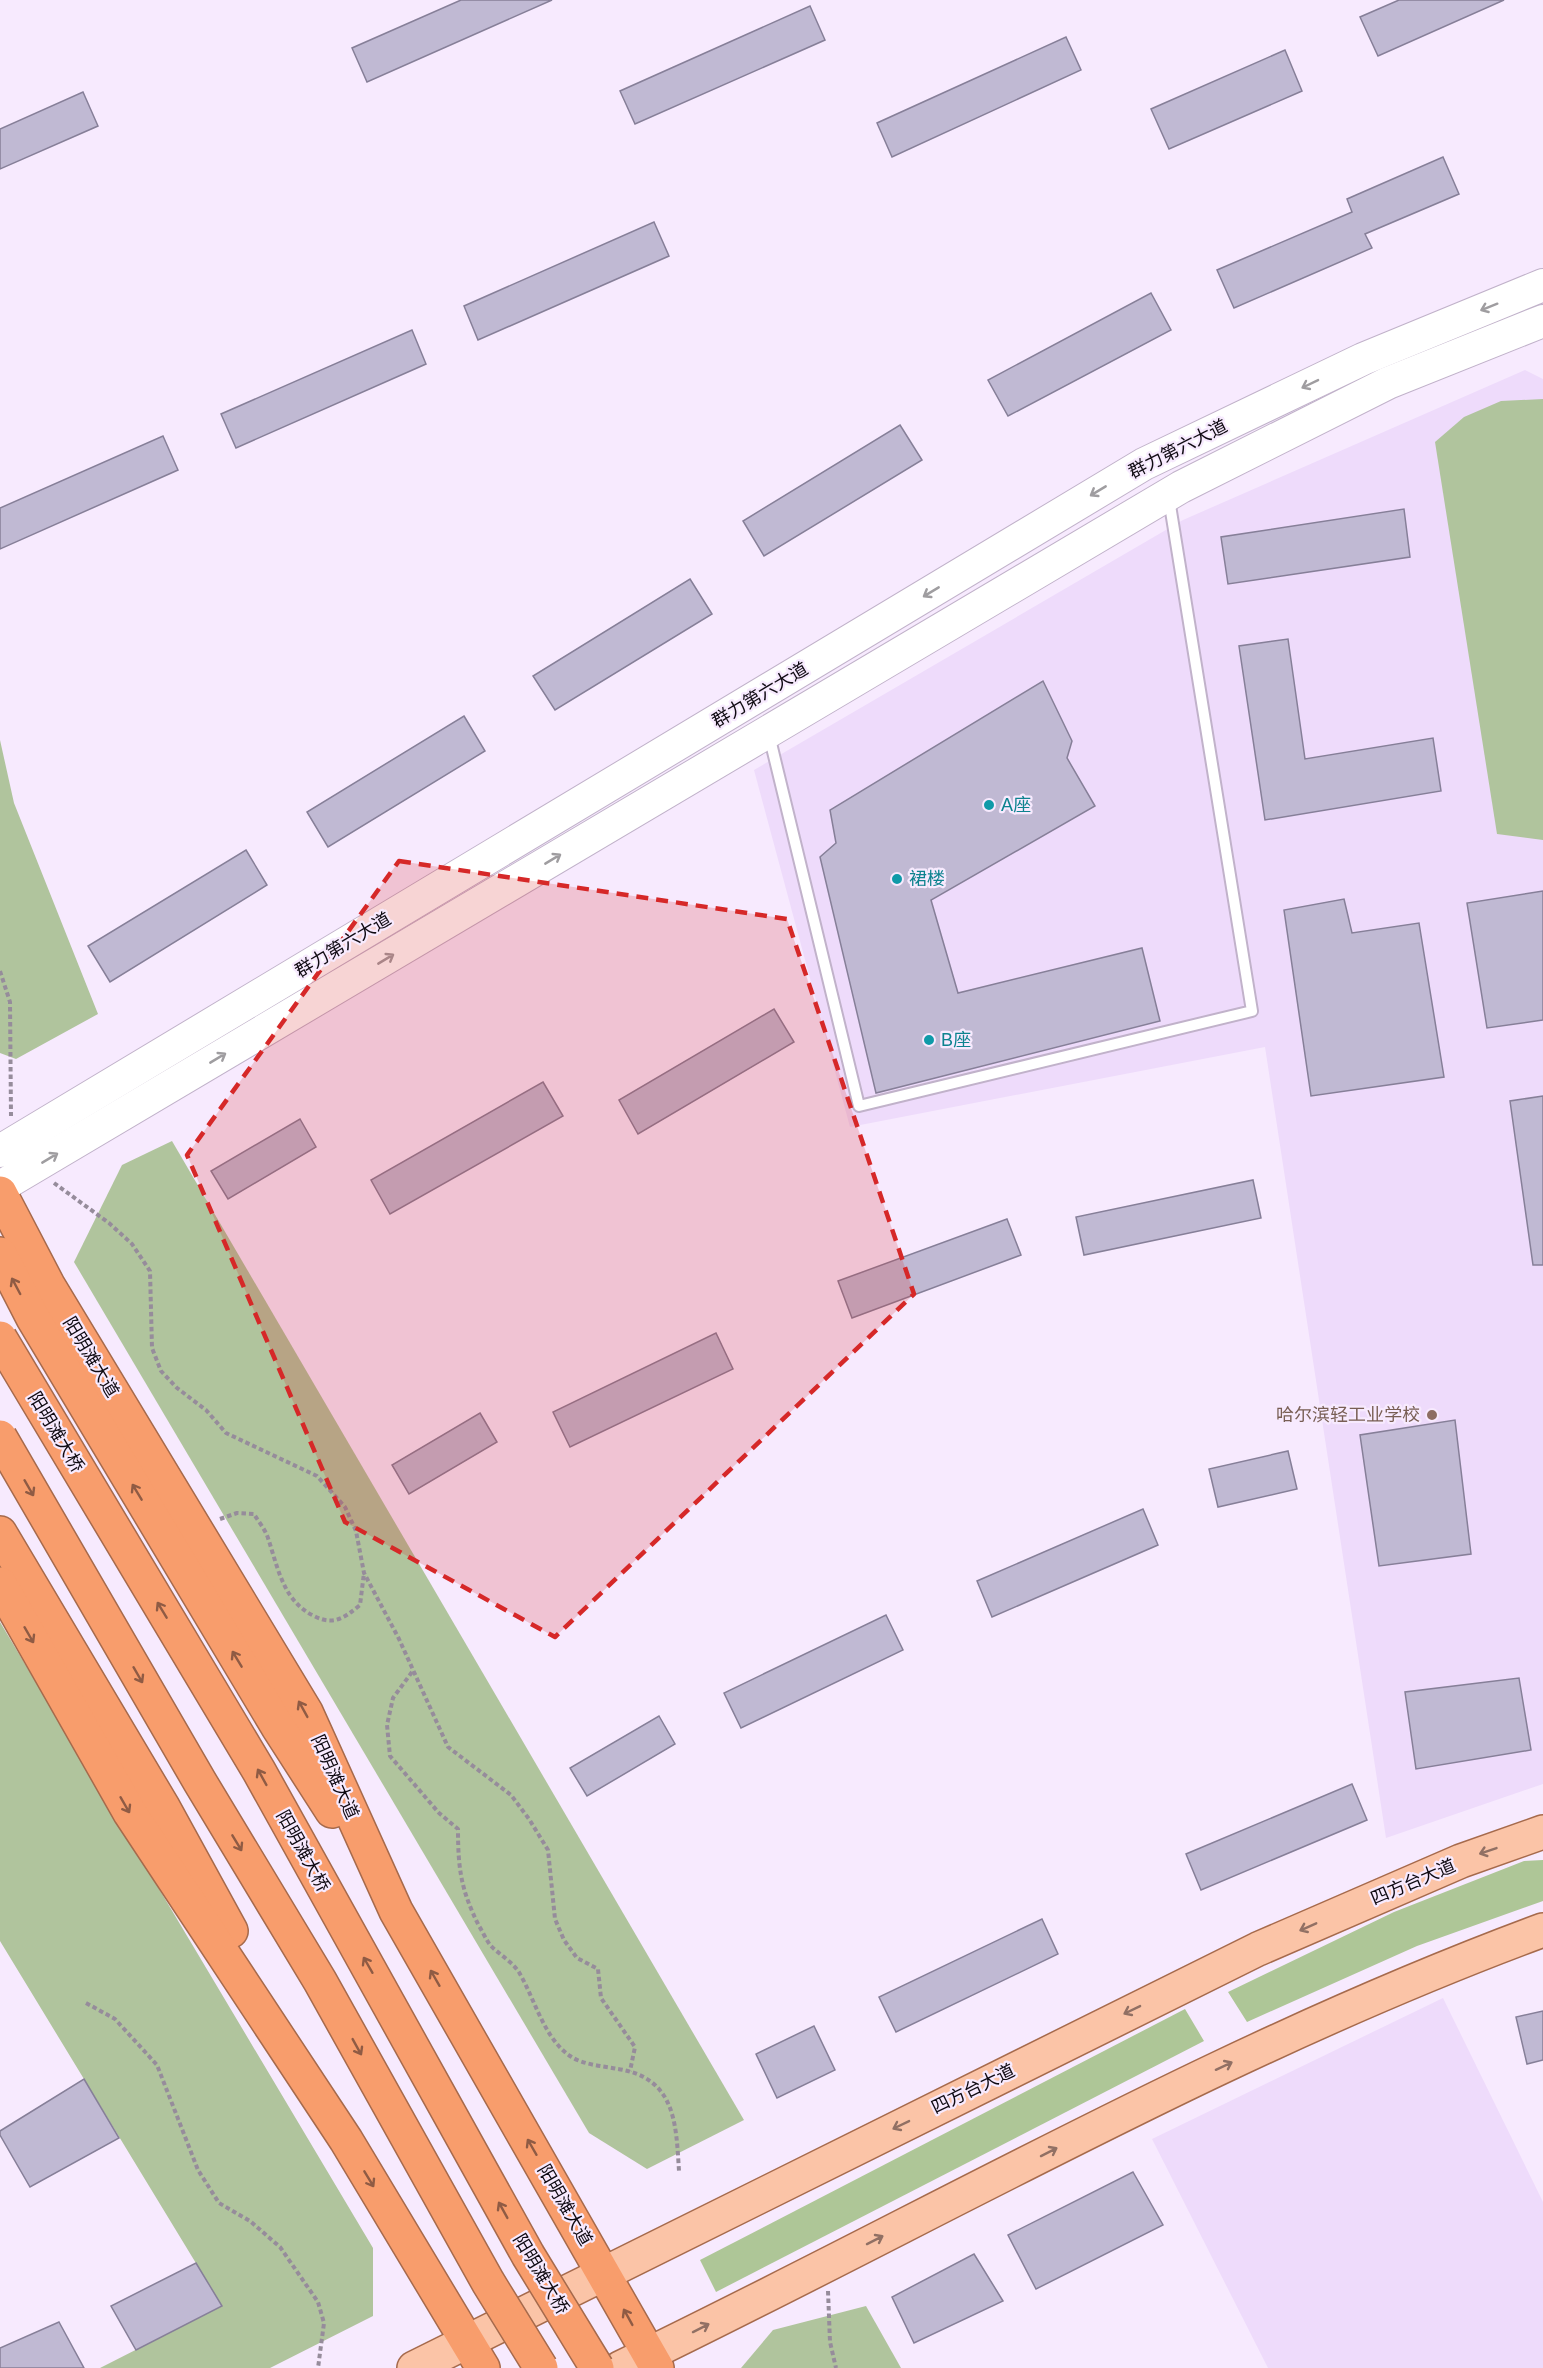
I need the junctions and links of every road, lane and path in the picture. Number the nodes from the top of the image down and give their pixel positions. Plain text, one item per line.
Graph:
1 (1543, 285) edge
2 (1543, 321) edge
3 (1168, 495) junction
4 (768, 732) junction
5 (0, 971) edge
6 (6, 1147) edge
7 (35, 1167) junction
8 (0, 1187) edge
9 (0, 1193) edge
10 (0, 1254) edge
11 (0, 1338) edge
12 (0, 1437) edge
13 (195, 1528) junction
14 (0, 1533) edge
15 (364, 1573) junction
16 (0, 1584) edge
17 (412, 1672) junction
18 (1543, 1832) edge
19 (396, 1911) junction
20 (1543, 1930) edge
21 (86, 2003) dead end
22 (630, 2071) junction
23 (346, 2140) junction
24 (679, 2171) dead end
25 (827, 2264) junction
26 (603, 2272) junction
27 (475, 2355) edge
28 (642, 2364) edge
29 (318, 2368) edge
30 (414, 2368) edge
31 (541, 2368) edge
32 (597, 2368) edge
33 (836, 2368) edge

1 -> 6 main road, 群力第六大道
2 - 3 main road, 群力第六大道
3 - 4 main road, 群力第六大道
3 - 4 lane
7 -> 4 main road, 群力第六大道
5 - 6 path
7 - 8 main road, 群力第六大道
7 - 15 path
9 - 13 highway, 阳明滩大道
19 -> 10 highway
32 -> 11 highway, 阳明滩大桥, bridge
12 -> 31 highway, bridge
13 - 15 path
19 -> 13 highway, 阳明滩大道
14 - 23 highway
15 - 17 path
16 -> 23 highway
17 - 22 path
17 - 22 path
18 -> 26 main road, 四方台大道
26 -> 19 highway, 阳明滩大道
25 -> 20 main road
21 - 29 path
22 - 24 path
23 -> 27 highway
28 -> 25 main road
25 - 33 path
26 - 27 main road, 四方台大道
28 -> 26 highway, 阳明滩大道
27 - 30 main road, 四方台大道

